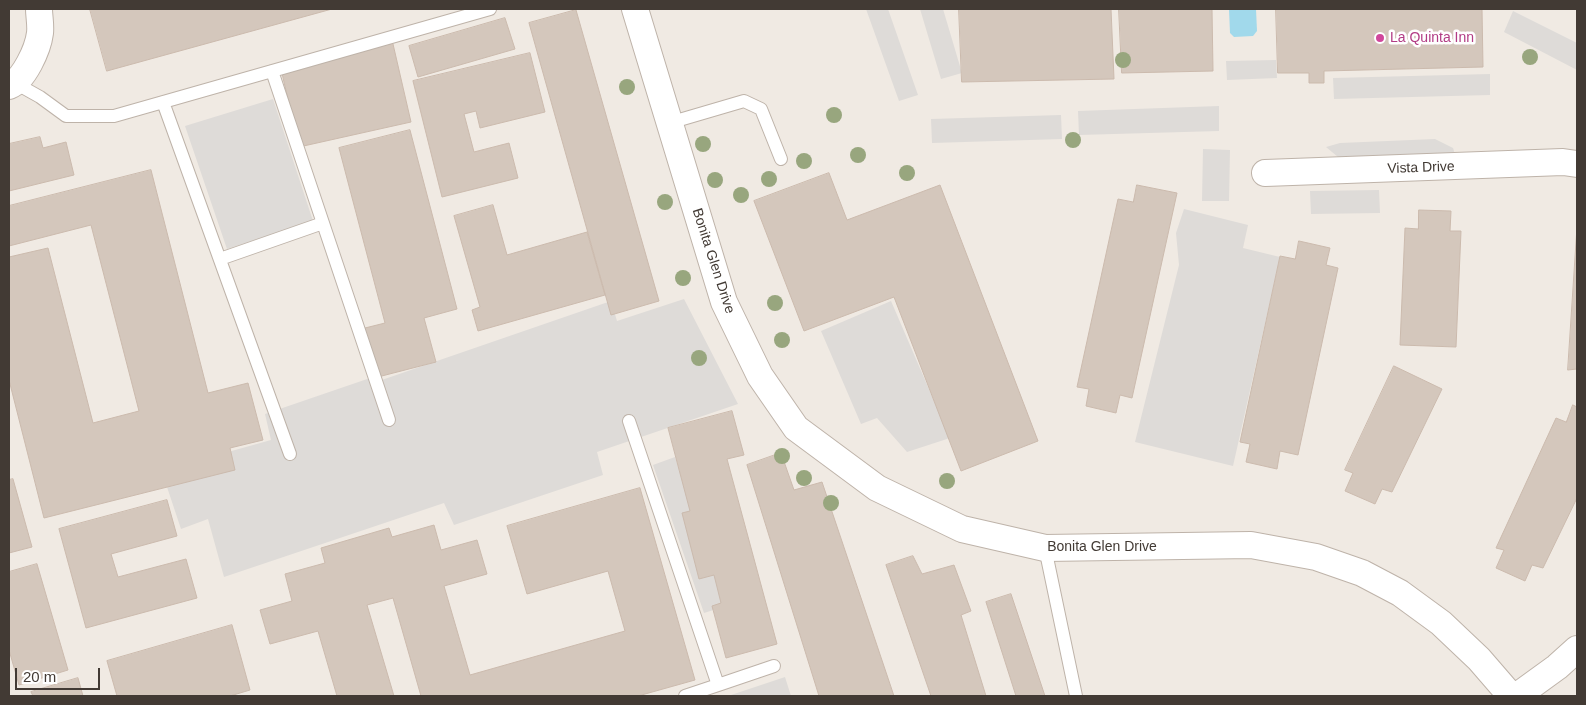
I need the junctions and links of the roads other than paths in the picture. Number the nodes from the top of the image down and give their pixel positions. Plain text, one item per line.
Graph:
1 (39, 9) edge
2 (490, 9) edge
3 (634, 9) edge
4 (272, 71) junction
5 (12, 85) edge
6 (163, 102) junction
7 (670, 123) junction
8 (781, 159) dead end
9 (1577, 164) edge
10 (1265, 173) dead end
11 (323, 222) junction
12 (220, 259) junction
13 (389, 420) dead end
14 (629, 421) dead end
15 (290, 454) dead end
16 (1045, 548) junction
17 (1577, 649) edge
18 (774, 666) dead end
19 (718, 685) junction
20 (685, 696) edge
21 (1076, 696) edge
22 (1511, 696) edge
23 (1517, 696) edge

1 - 5 street
2 - 4 lane
3 - 7 street, Bonita Glen Drive
4 - 6 lane
4 - 11 lane
5 - 6 lane
6 - 12 lane
7 - 8 lane
7 - 16 street, Bonita Glen Drive
9 - 10 street, Vista Drive
11 - 12 lane
11 - 13 lane
12 - 15 lane
14 - 19 lane
16 - 21 lane
16 - 22 street, Bonita Glen Drive
17 - 23 street
18 - 19 lane
19 - 20 lane

